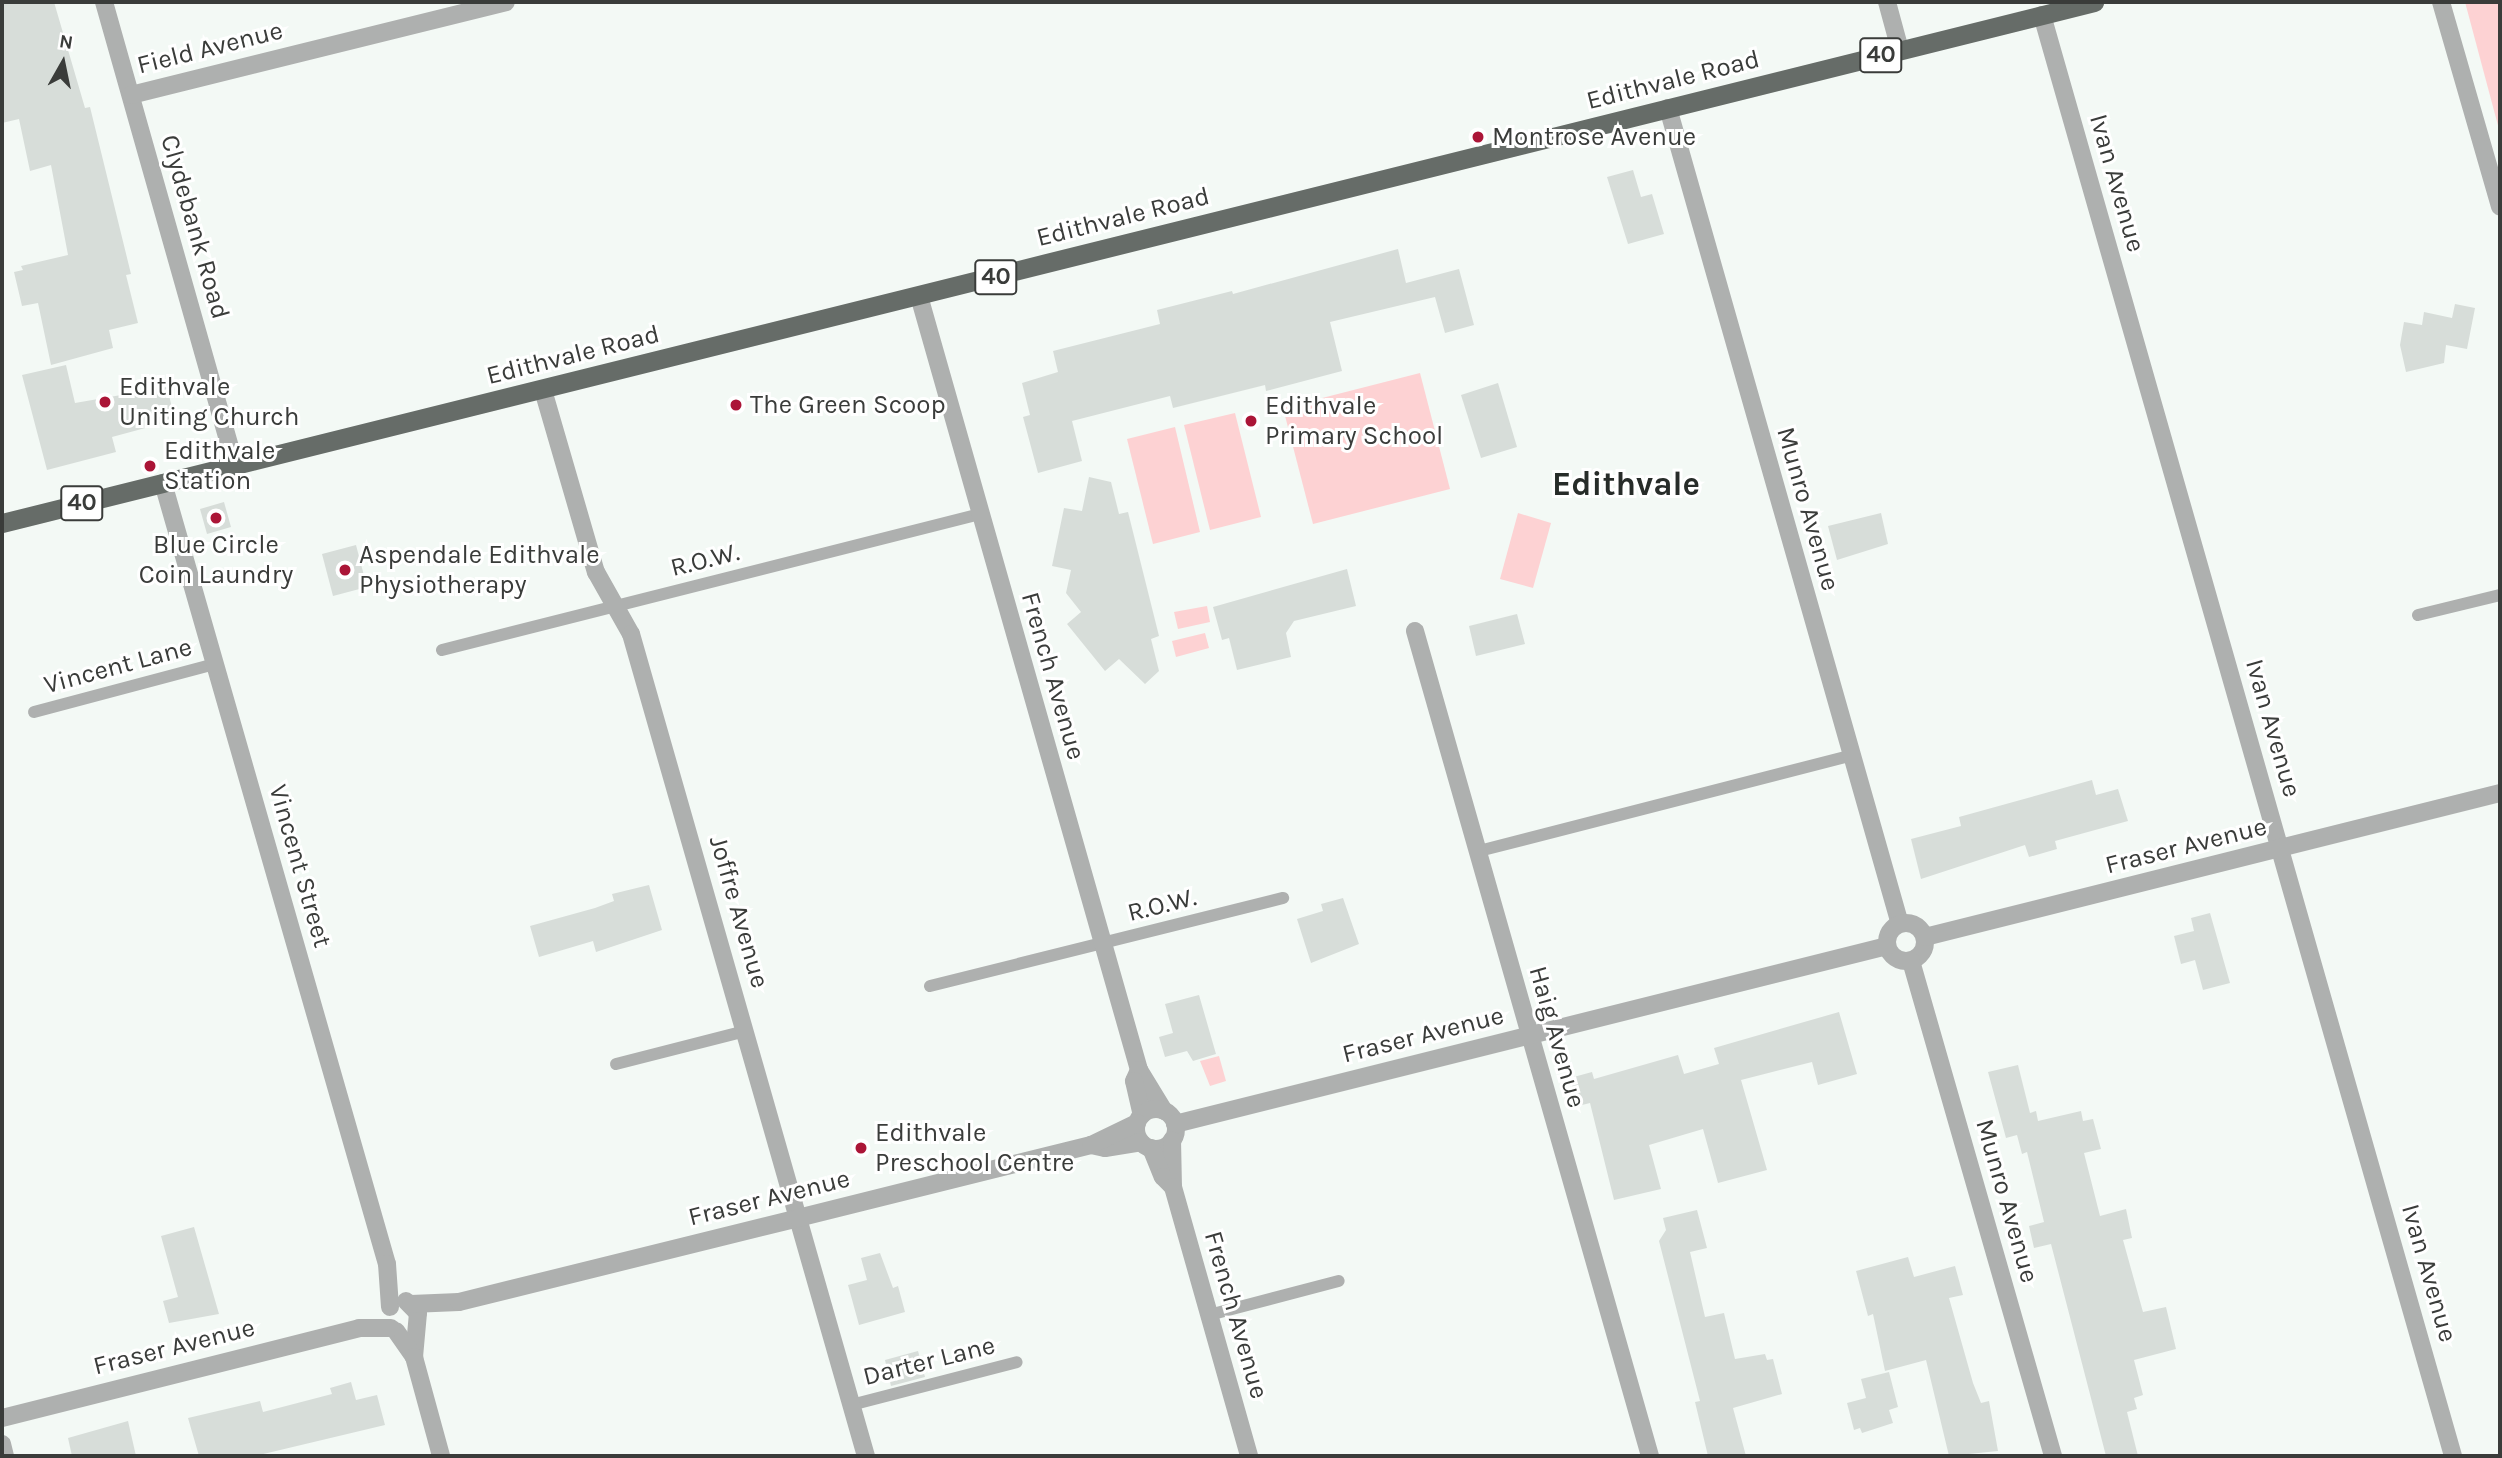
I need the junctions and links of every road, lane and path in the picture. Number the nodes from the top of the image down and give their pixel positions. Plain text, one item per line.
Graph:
1 (104, 2) edge
2 (506, 2) edge
3 (1887, 2) edge
4 (2094, 2) edge
5 (2441, 2) edge
6 (2042, 15) junction
7 (1900, 50) junction
8 (131, 95) junction
9 (1668, 108) junction
10 (2500, 207) edge
11 (919, 296) junction
12 (543, 390) junction
13 (236, 466) junction
14 (163, 483) junction
15 (980, 514) junction
16 (2, 523) edge
17 (2500, 595) edge
18 (617, 606) junction
19 (2418, 615) dead end
20 (1415, 631) dead end
21 (442, 650) dead end
22 (214, 664) junction
23 (34, 712) dead end
24 (1853, 755) junction
25 (2500, 793) edge
26 (2280, 850) junction
27 (1479, 851) junction
28 (1283, 898) dead end
29 (1900, 924) junction
30 (1925, 937) junction
31 (1102, 943) junction
32 (1887, 946) junction
33 (1911, 961) junction
34 (930, 986) dead end
35 (745, 1031) junction
36 (1529, 1036) junction
37 (616, 1064) dead end
38 (1139, 1070) junction
39 (1139, 1119) junction
40 (1170, 1125) junction
41 (1091, 1145) junction
42 (1146, 1145) junction
43 (1173, 1187) junction
44 (798, 1218) junction
45 (387, 1264) junction
46 (1339, 1281) dead end
47 (459, 1302) junction
48 (410, 1303) junction
49 (390, 1308) junction
50 (1209, 1315) junction
51 (416, 1325) junction
52 (359, 1328) junction
53 (394, 1329) junction
54 (414, 1357) junction
55 (1017, 1362) dead end
56 (851, 1405) junction
57 (2, 1418) edge
58 (2, 1444) edge
59 (5, 1456) edge
60 (441, 1456) edge
61 (866, 1456) edge
62 (1249, 1456) edge
63 (1650, 1456) edge
64 (2053, 1456) edge
65 (2453, 1456) edge

1 - 8 street, Clydebank Road
2 - 8 street, Field Avenue
3 - 7 street
4 - 6 highway, Edithvale Road / 40
5 - 10 street
6 - 7 highway, Edithvale Road / 40
6 - 26 street, Ivan Avenue
7 - 9 highway, Edithvale Road / 40
8 - 13 street, Clydebank Road
9 - 11 highway, Edithvale Road / 40
9 - 24 street, Munro Avenue
11 - 12 highway, Edithvale Road / 40
11 - 15 street, French Avenue
12 - 13 highway, Edithvale Road / 40
12 - 18 street, Joffre Avenue
13 - 14 highway, Edithvale Road / 40
14 - 16 highway, Edithvale Road / 40
14 - 22 street, Vincent Street
15 - 18 lane, R.O.W.
15 - 31 street, French Avenue
17 - 19 lane
18 - 21 lane, R.O.W.
18 - 35 street, Joffre Avenue
20 - 27 street, Haig Avenue
22 - 23 lane, Vincent Lane
22 - 45 street, Vincent Street
24 - 27 lane
24 - 29 street, Munro Avenue
25 - 26 street, Fraser Avenue
26 - 30 street, Fraser Avenue
26 - 65 street, Ivan Avenue
27 - 36 street, Haig Avenue
28 - 31 lane, R.O.W.
29 - 30 street
29 - 32 street
30 - 33 street
31 - 34 lane, R.O.W.
31 - 38 street, French Avenue
32 - 33 street
32 - 36 street, Fraser Avenue
33 - 64 street, Munro Avenue
35 - 37 lane
35 - 44 street, Joffre Avenue
36 - 40 street, Fraser Avenue
36 - 63 street, Haig Avenue
38 - 39 street, French Avenue
38 - 40 street, French Avenue
39 - 40 street, Fraser Avenue
39 - 41 street, Fraser Avenue
39 - 42 street, French Avenue
40 - 42 street, Fraser Avenue
40 - 43 street, French Avenue
41 - 42 street, Fraser Avenue
41 - 44 street, Fraser Avenue
42 - 43 street, French Avenue
43 - 50 street, French Avenue
44 - 47 street, Fraser Avenue
44 - 56 street, Joffre Avenue
45 - 48 street, Vincent Street
45 - 49 street, Vincent Street
46 - 50 lane
47 - 48 street, Fraser Avenue
47 - 51 street, Fraser Avenue
48 - 49 street, Fraser Avenue
48 - 51 street, Vincent Street
49 - 52 street, Fraser Avenue
49 - 53 street, Vincent Street
50 - 62 street, French Avenue
51 - 53 street, Fraser Avenue
51 - 54 street
52 - 53 street, Fraser Avenue
52 - 57 street, Fraser Avenue
53 - 54 street
54 - 60 street
55 - 56 lane, Darter Lane
56 - 61 street, Joffre Avenue
58 - 59 street

